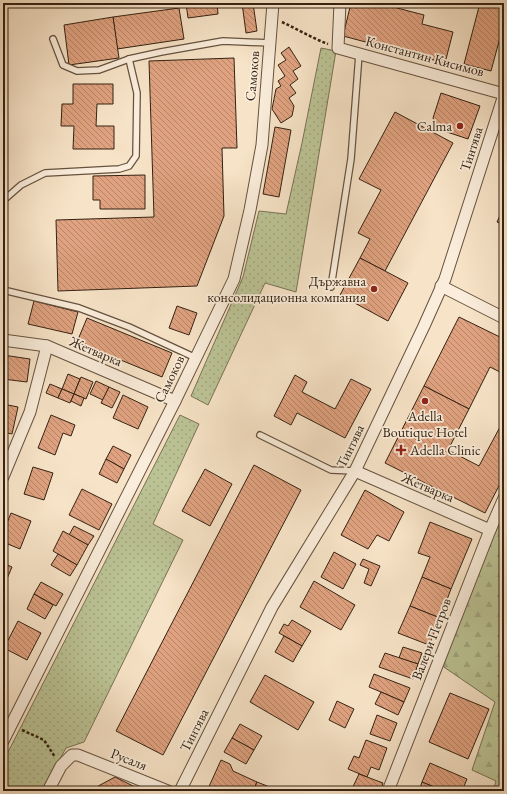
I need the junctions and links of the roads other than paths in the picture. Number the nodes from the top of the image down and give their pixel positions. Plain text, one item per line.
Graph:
1 (273, 3) edge
2 (340, 3) edge
3 (53, 39) dead end
4 (270, 43) junction
5 (359, 54) junction
6 (129, 59) junction
7 (504, 95) edge
8 (5, 199) dead end
9 (441, 286) junction
10 (331, 288) dead end
11 (3, 290) edge
12 (504, 318) edge
13 (3, 340) edge
14 (47, 346) junction
15 (196, 358) junction
16 (175, 401) junction
17 (260, 435) dead end
18 (355, 471) junction
19 (3, 477) edge
20 (504, 498) edge
21 (490, 530) junction
22 (7, 724) edge
23 (3, 741) edge
24 (48, 791) edge
25 (168, 791) edge
26 (180, 791) edge
27 (388, 791) edge

1 - 4 street, Самоков
2 - 5 street, Константин Кисимов
3 - 6 lane
4 - 6 lane
4 - 15 street, Самоков
5 - 7 street, Константин Кисимов
5 - 10 lane
6 - 8 lane
7 - 9 street, Тинтява
9 - 12 street
9 - 18 street, Тинтява
11 - 15 lane
13 - 14 street, Жетварка
14 - 16 street, Жетварка
14 - 19 street
15 - 16 street, Самоков
16 - 22 street, Самоков
17 - 18 lane
18 - 21 street, Жетварка
18 - 26 street, Тинтява
20 - 21 street, Валери Петров
21 - 27 street, Валери Петров
22 - 23 street, Самоков
24 - 25 street, Русаля

